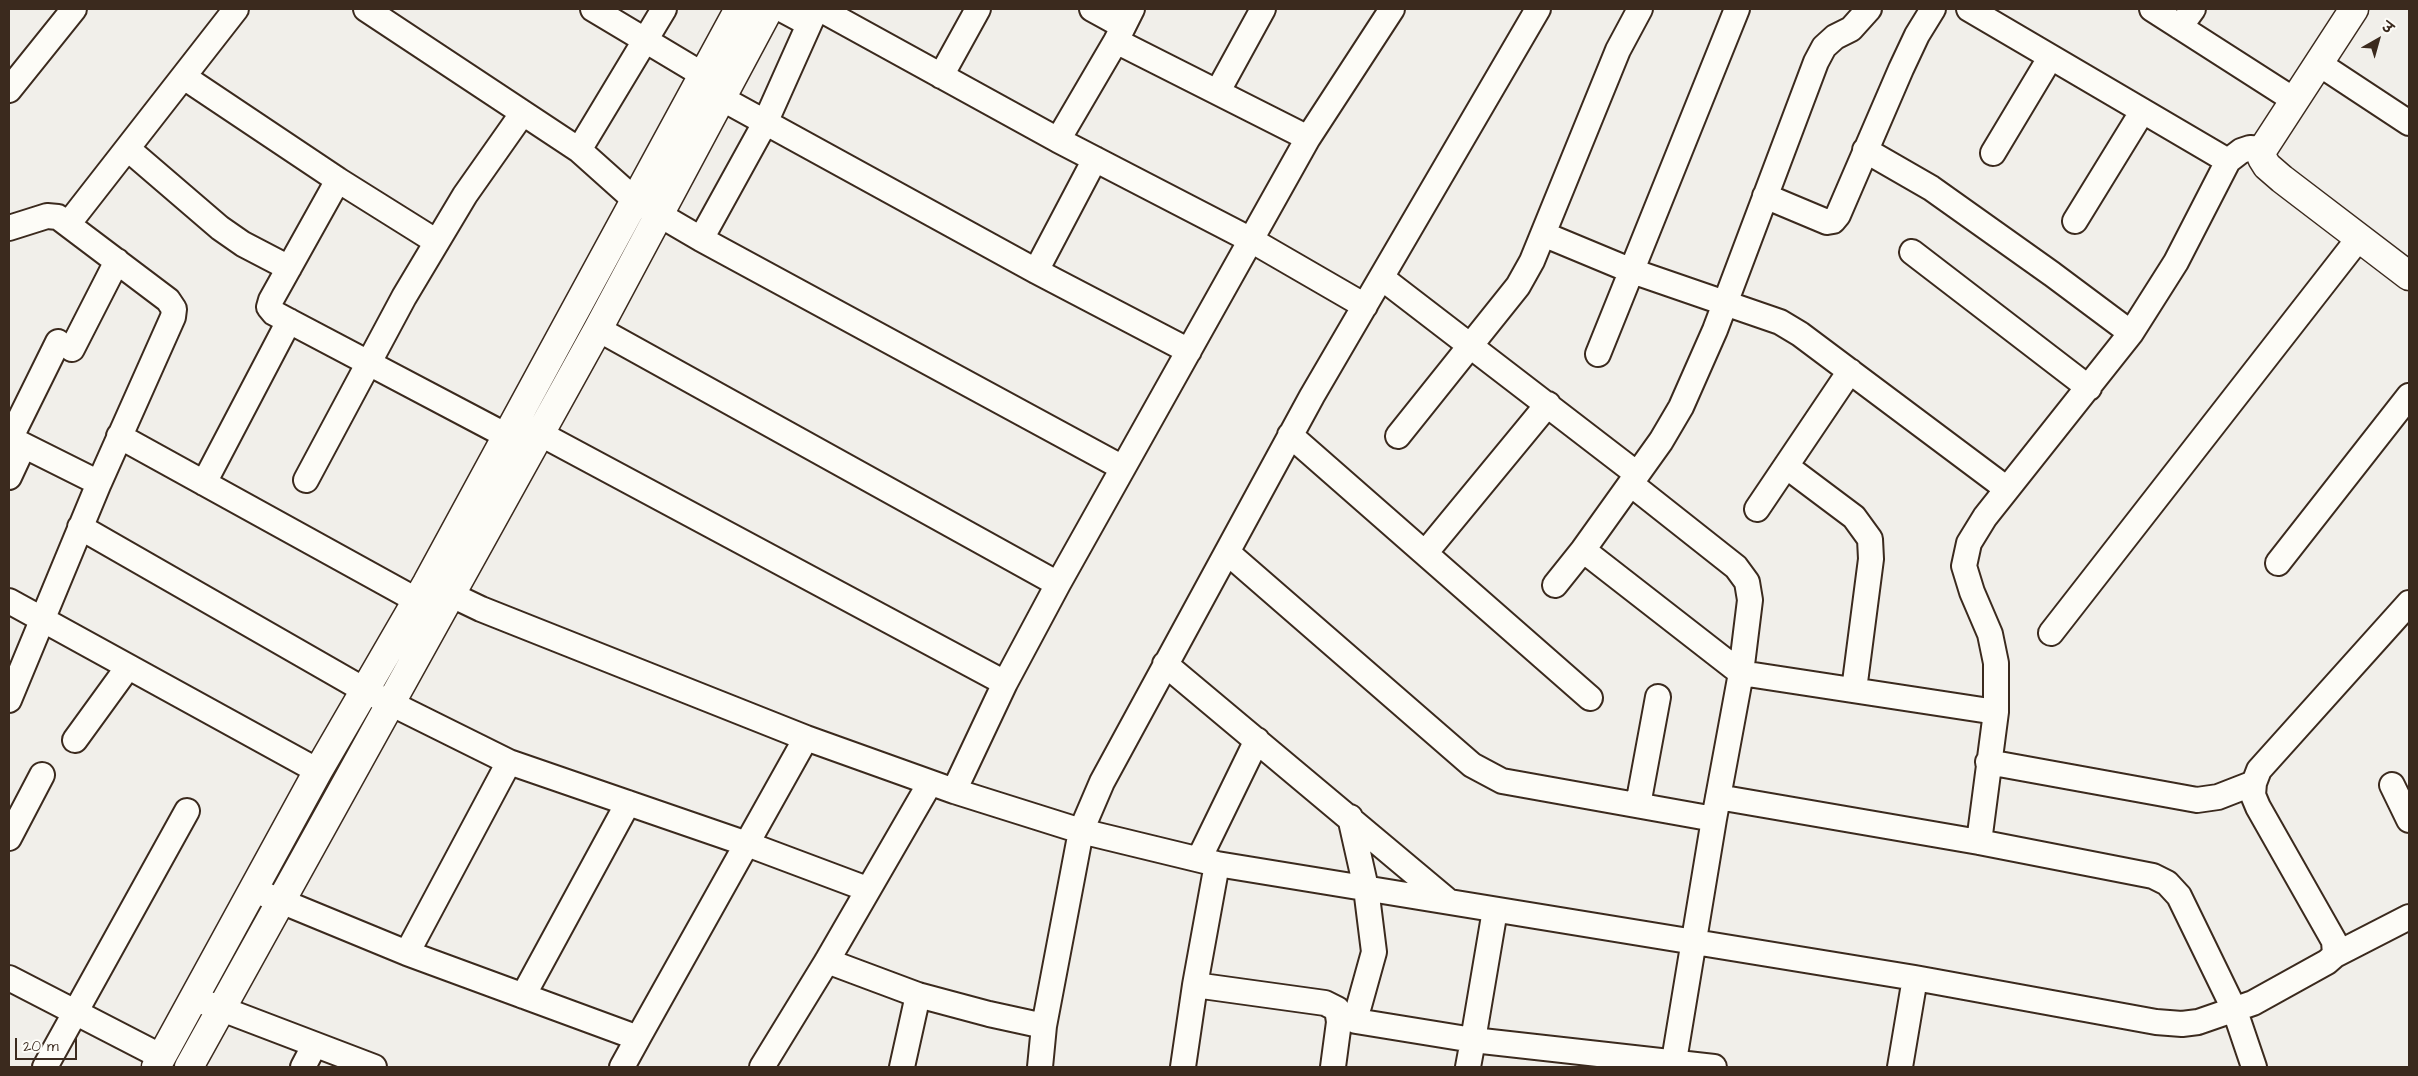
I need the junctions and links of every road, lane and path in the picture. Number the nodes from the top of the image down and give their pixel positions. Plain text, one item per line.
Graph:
1 (74, 9) edge
2 (236, 9) edge
3 (366, 9) edge
4 (593, 9) edge
5 (664, 9) edge
6 (739, 9) edge
7 (769, 9) edge
8 (781, 9) edge
9 (978, 9) edge
10 (1092, 9) edge
11 (1264, 9) edge
12 (1392, 9) edge
13 (1538, 9) edge
14 (1640, 9) edge
15 (1737, 9) edge
16 (1869, 9) edge
17 (1933, 9) edge
18 (1969, 9) edge
19 (2152, 9) edge
20 (2354, 9) edge
21 (815, 14) edge
22 (2186, 18) edge
23 (1124, 25) edge
24 (646, 40) junction
25 (2050, 58) junction
26 (2318, 63) junction
27 (702, 74) junction
28 (942, 76) junction
29 (184, 77) junction
30 (9, 90) edge
31 (1218, 92) junction
32 (723, 93) junction
33 (2294, 100) junction
34 (2142, 112) junction
35 (522, 114) junction
36 (765, 123) junction
37 (2409, 123) edge
38 (1308, 138) junction
39 (1058, 140) junction
40 (128, 149) junction
41 (2263, 149) junction
42 (579, 150) junction
43 (1865, 150) junction
44 (1993, 153) dead end
45 (1095, 159) junction
46 (2228, 162) junction
47 (338, 180) junction
48 (1765, 196) junction
49 (648, 208) junction
50 (2075, 221) dead end
51 (69, 224) junction
52 (9, 228) edge
53 (1543, 234) junction
54 (2359, 238) junction
55 (701, 239) junction
56 (1251, 240) junction
57 (437, 242) junction
58 (1912, 252) dead end
59 (117, 261) junction
60 (289, 268) junction
61 (1036, 271) junction
62 (1632, 271) junction
63 (2409, 276) edge
64 (1382, 278) junction
65 (1724, 304) junction
66 (1365, 306) junction
67 (289, 321) junction
68 (598, 329) junction
69 (2131, 333) junction
70 (1472, 346) junction
71 (1189, 351) junction
72 (1598, 354) dead end
73 (368, 363) junction
74 (1850, 370) junction
75 (2090, 388) junction
76 (2409, 396) edge
77 (1548, 404) junction
78 (512, 428) junction
79 (539, 434) junction
80 (1290, 435) junction
81 (119, 436) junction
82 (1398, 436) dead end
83 (9, 438) edge
84 (1786, 466) junction
85 (1124, 468) junction
86 (9, 477) edge
87 (1634, 479) junction
88 (306, 480) dead end
89 (99, 483) junction
90 (204, 483) junction
91 (2007, 489) junction
92 (1757, 509) dead end
93 (80, 527) junction
94 (1584, 550) junction
95 (1426, 552) junction
96 (1228, 553) junction
97 (2278, 563) dead end
98 (1058, 584) junction
99 (1555, 585) dead end
100 (432, 593) junction
101 (9, 601) edge
102 (2409, 602) edge
103 (41, 619) junction
104 (2051, 633) dead end
105 (1165, 664) junction
106 (128, 667) junction
107 (1741, 673) junction
108 (1005, 683) junction
109 (1854, 690) junction
110 (366, 691) junction
111 (1658, 697) dead end
112 (1590, 698) dead end
113 (9, 700) edge
114 (390, 704) junction
115 (1996, 712) junction
116 (806, 738) junction
117 (75, 740) dead end
118 (1257, 740) junction
119 (508, 762) junction
120 (1988, 762) junction
121 (318, 771) junction
122 (42, 775) dead end
123 (930, 783) junction
124 (2254, 783) junction
125 (2392, 785) dead end
126 (954, 791) junction
127 (628, 803) junction
128 (1638, 805) junction
129 (1716, 808) junction
130 (187, 811) dead end
131 (1350, 817) junction
132 (2409, 820) edge
133 (1081, 831) junction
134 (9, 838) edge
135 (1979, 842) junction
136 (747, 844) junction
137 (1208, 861) junction
138 (1366, 888) junction
139 (254, 890) junction
140 (867, 890) junction
141 (1448, 901) junction
142 (281, 902) junction
143 (1495, 910) junction
144 (2409, 917) edge
145 (1694, 943) junction
146 (407, 953) junction
147 (2335, 955) junction
148 (828, 961) junction
149 (9, 978) edge
150 (1915, 978) junction
151 (1195, 985) junction
152 (918, 995) junction
153 (524, 996) junction
154 (194, 998) junction
155 (221, 1009) junction
156 (2235, 1011) junction
157 (74, 1012) junction
158 (1044, 1026) junction
159 (638, 1038) junction
160 (1473, 1040) junction
161 (314, 1046) junction
162 (159, 1062) edge
163 (1674, 1064) edge
164 (45, 1067) edge
165 (189, 1067) edge
166 (303, 1067) edge
167 (374, 1067) edge
168 (622, 1067) edge
169 (762, 1067) edge
170 (902, 1067) edge
171 (1040, 1067) edge
172 (1183, 1067) edge
173 (1333, 1067) edge
174 (1468, 1067) edge
175 (1714, 1067) edge
176 (1900, 1067) edge
177 (2254, 1067) edge

1 - 30 street
2 - 29 street
3 - 35 street
4 - 24 street
5 - 24 street
6 - 27 street
7 - 32 street
8 - 21 street
9 - 28 street
10 - 23 street
11 - 31 street
12 - 38 street
13 - 64 street
14 - 53 street
15 - 62 street
16 - 48 street
17 - 43 street
18 - 25 street
19 - 22 street
20 - 26 street
21 - 28 street
21 - 36 street
22 - 33 street
23 - 31 street
23 - 39 street
24 - 27 street
24 - 42 street
25 - 34 street
25 - 44 street
26 - 33 street
26 - 37 street
27 - 32 street
27 - 49 street
28 - 39 street
29 - 40 street
29 - 47 street
31 - 38 street
32 - 36 street
32 - 49 street
33 - 41 street
34 - 46 street
34 - 50 street
35 - 42 street
35 - 57 street
36 - 55 street
36 - 61 street
38 - 56 street
39 - 45 street
40 - 51 street
40 - 60 street
41 - 46 street
41 - 54 street
42 - 49 street
43 - 48 street
43 - 69 street
45 - 56 street
45 - 61 street
46 - 69 street
47 - 57 street
47 - 60 street
48 - 65 street
49 - 55 street
49 - 68 street
49 - 78 street
51 - 52 street
51 - 59 street
53 - 62 street
53 - 70 street
54 - 63 street
54 - 104 street
55 - 85 street
56 - 66 street
56 - 71 street
57 - 73 street
58 - 75 street
59 - 81 street
59 - 83 street
60 - 67 street
61 - 71 street
62 - 65 street
62 - 72 street
64 - 66 street
64 - 70 street
65 - 74 street
65 - 87 street
66 - 80 street
67 - 73 street
67 - 90 street
68 - 79 street
68 - 98 street
69 - 75 street
70 - 77 street
70 - 82 street
71 - 85 street
73 - 78 street
73 - 88 street
74 - 84 street
74 - 91 street
75 - 91 street
76 - 97 street
77 - 87 street
77 - 95 street
78 - 79 street
78 - 100 street
79 - 100 street
79 - 108 street
80 - 95 street
80 - 96 street
81 - 89 street
81 - 90 street
83 - 86 street
83 - 89 street
84 - 92 street
84 - 109 street
85 - 98 street
87 - 94 street
87 - 107 street
89 - 93 street
90 - 100 street
91 - 115 street
93 - 103 street
93 - 110 street
94 - 99 street
94 - 107 street
95 - 112 street
96 - 105 street
96 - 128 street
98 - 108 street
100 - 110 street
100 - 114 street
100 - 116 street
101 - 103 street
102 - 124 street
103 - 106 street
103 - 113 street
105 - 118 street
105 - 133 street
106 - 117 street
106 - 121 street
107 - 109 street
107 - 129 street
108 - 126 street
109 - 115 street
110 - 114 street
110 - 121 street
111 - 128 street
114 - 119 street
114 - 142 street
115 - 120 street
116 - 123 street
116 - 136 street
118 - 131 street
118 - 137 street
119 - 127 street
119 - 146 street
120 - 124 street
120 - 135 street
121 - 139 street
122 - 134 street
123 - 126 street
123 - 140 street
124 - 147 street
125 - 132 street
126 - 133 street
127 - 136 street
127 - 153 street
128 - 129 street
129 - 135 street
129 - 145 street
130 - 157 street
131 - 138 street
131 - 141 street
133 - 137 street
133 - 158 street
135 - 156 street
136 - 140 street
136 - 159 street
137 - 138 street
137 - 151 street
138 - 141 street
138 - 160 street
139 - 142 street
139 - 154 street
140 - 148 street
141 - 143 street
142 - 146 street
142 - 155 street
143 - 145 street
143 - 160 street
144 - 147 street
145 - 150 street
145 - 163 street
146 - 153 street
147 - 156 street
148 - 152 street
148 - 169 street
149 - 157 street
150 - 156 street
150 - 176 street
151 - 172 street
151 - 173 street
152 - 158 street
152 - 170 street
153 - 159 street
154 - 155 street
154 - 162 street
155 - 161 street
155 - 165 street
156 - 177 street
157 - 162 street
157 - 164 street
158 - 171 street
159 - 168 street
160 - 163 street
160 - 174 street
161 - 166 street
161 - 167 street
163 - 175 street

